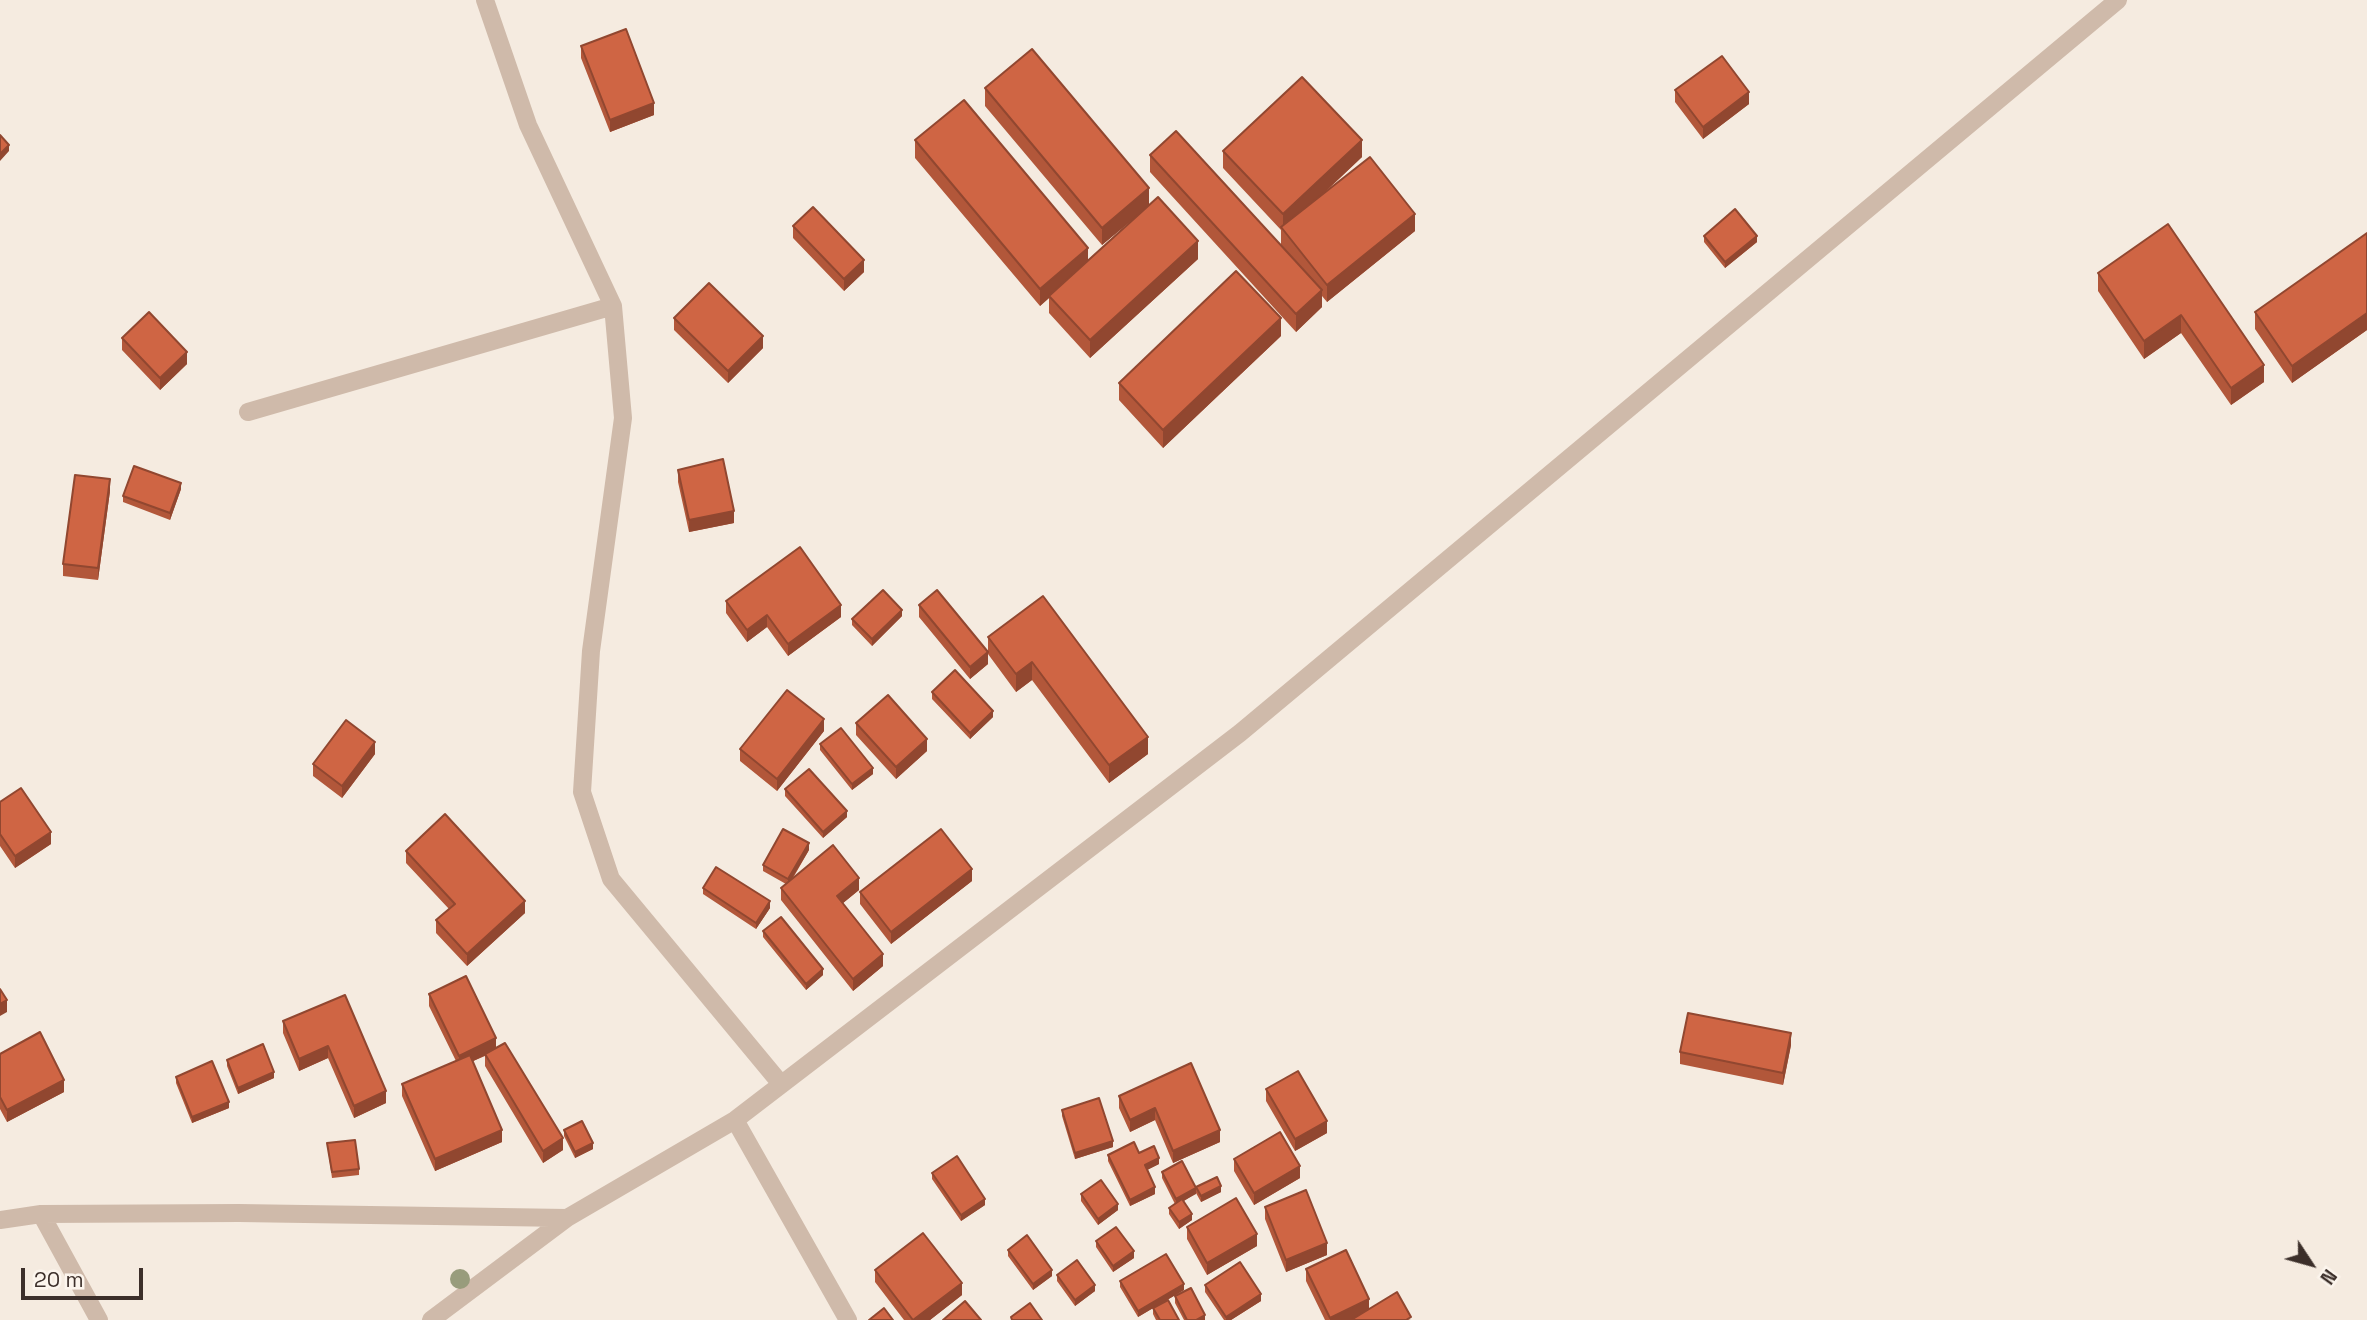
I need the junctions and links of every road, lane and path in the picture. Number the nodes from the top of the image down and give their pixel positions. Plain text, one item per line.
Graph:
1 (485, 0) edge
2 (2118, 0) edge
3 (613, 306) junction
4 (248, 412) dead end
5 (781, 1084) junction
6 (734, 1120) junction
7 (41, 1214) junction
8 (567, 1218) junction
9 (0, 1220) edge
10 (99, 1320) edge
11 (431, 1320) edge
12 (848, 1320) edge

1 - 3 street
2 - 5 street
3 - 4 street
3 - 5 street
5 - 6 street
6 - 8 street
6 - 12 street
7 - 8 street
7 - 9 street
7 - 10 street
8 - 11 street

